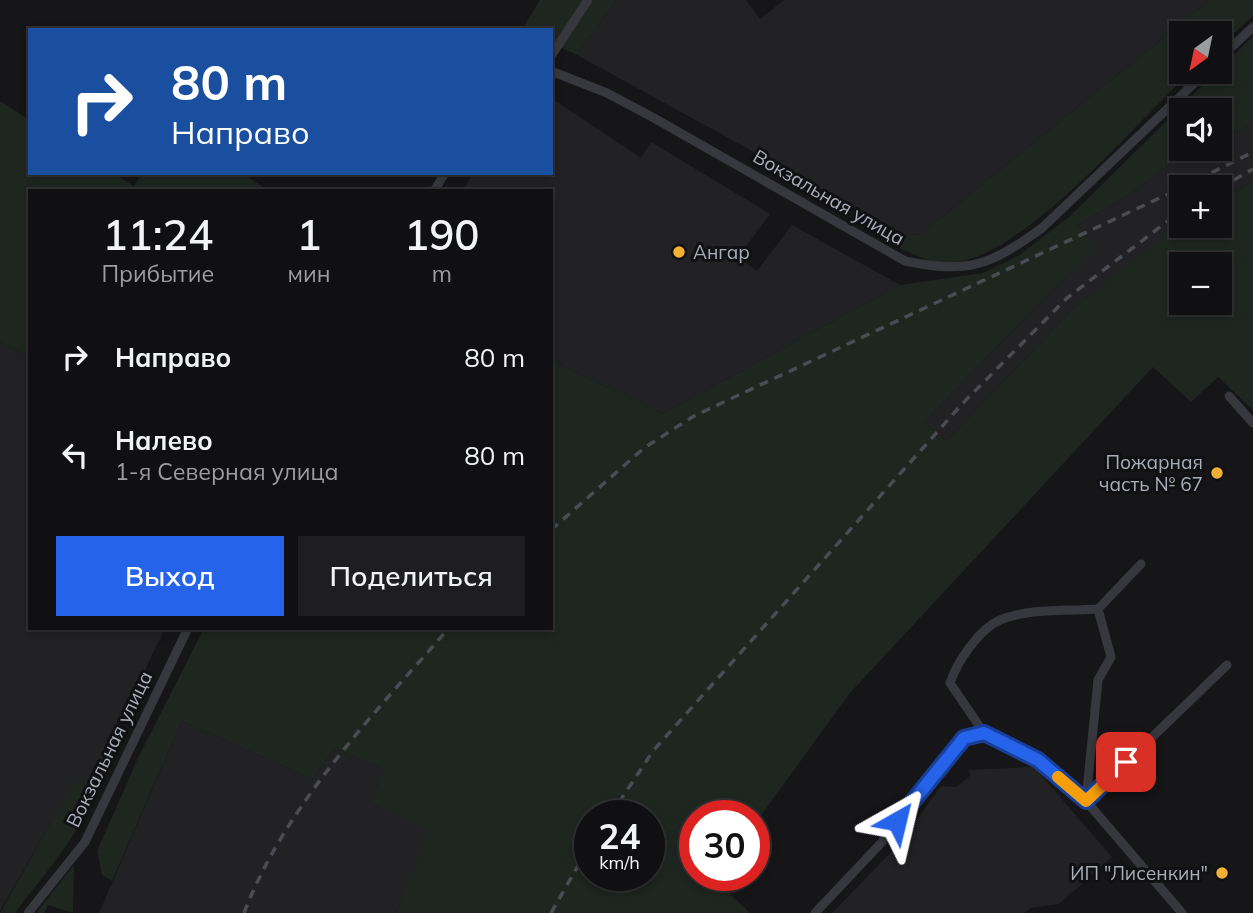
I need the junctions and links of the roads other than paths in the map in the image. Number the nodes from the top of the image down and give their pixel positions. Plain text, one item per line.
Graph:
1 (588, 0) edge
2 (1253, 27) edge
3 (1232, 47) edge
4 (553, 53) edge
5 (553, 72) edge
6 (1193, 84) edge
7 (1229, 396) dead end
8 (1253, 423) edge
9 (1142, 564) dead end
10 (1098, 609) junction
11 (187, 630) edge
12 (1227, 665) dead end
13 (984, 733) junction
14 (1086, 801) junction
15 (28, 913) edge
16 (815, 913) edge
17 (1182, 913) edge

1 - 4 street
2 - 3 street
5 - 6 street, Вокзальная улица
7 - 8 street
9 - 10 street
10 - 13 street
10 - 14 street
11 - 15 street, Вокзальная улица
12 - 14 street
13 - 14 street
13 - 16 street
14 - 17 street

